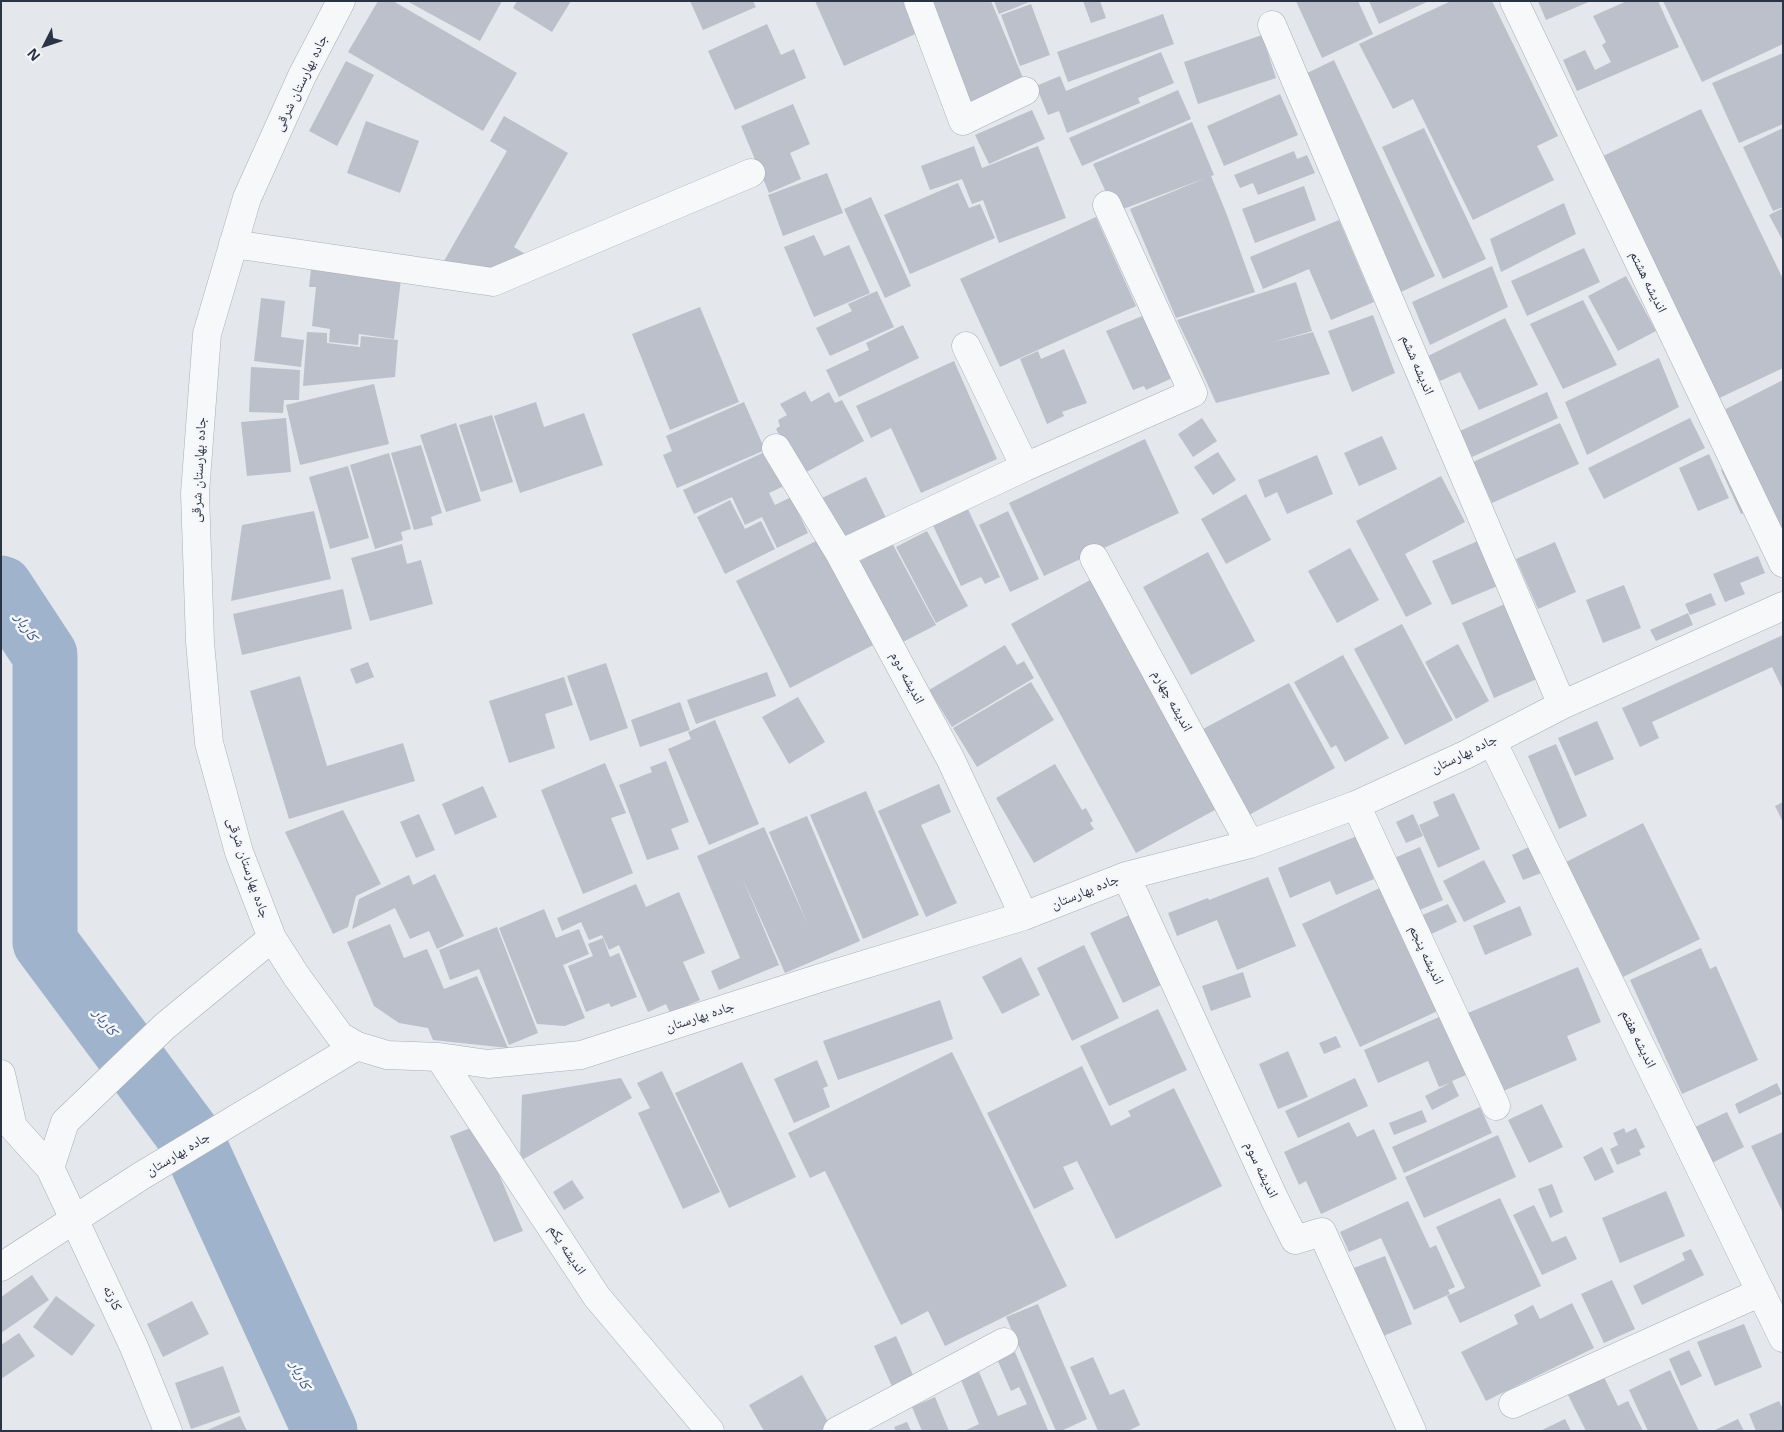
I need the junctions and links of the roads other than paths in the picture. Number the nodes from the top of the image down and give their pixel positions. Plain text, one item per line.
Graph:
1 (341, 1) edge
2 (918, 1) edge
3 (1514, 1) edge
4 (1272, 25) dead end
5 (1025, 90) dead end
6 (752, 173) dead end
7 (1107, 205) dead end
8 (233, 244) junction
9 (966, 346) dead end
10 (776, 448) dead end
11 (1026, 467) junction
12 (840, 554) junction
13 (1094, 558) dead end
14 (1783, 563) edge
15 (1783, 606) edge
16 (1562, 705) junction
17 (1492, 741) junction
18 (1356, 805) junction
19 (1250, 844) junction
20 (1126, 876) junction
21 (1024, 916) junction
22 (272, 938) junction
23 (297, 977) joint
24 (357, 1046) junction
25 (439, 1057) junction
26 (1, 1074) edge
27 (1496, 1106) dead end
28 (50, 1168) junction
29 (76, 1220) junction
30 (1, 1267) edge
31 (1761, 1292) junction
32 (1783, 1338) edge
33 (1004, 1342) dead end
34 (1513, 1404) dead end
35 (168, 1431) edge
36 (710, 1431) edge
37 (837, 1431) edge
38 (1412, 1431) edge

1 - 8 street, جاده بهارستان شرقی
2 - 5 street
3 - 14 street, اندیشه هشتم
4 - 16 street, اندیشه ششم
6 - 8 street
7 - 11 street
8 - 22 street, جاده بهارستان شرقی
9 - 11 street
10 - 12 street, اندیشه دوم
11 - 12 street
12 - 21 street, اندیشه دوم
13 - 19 street, اندیشه چهارم
15 - 16 street, جاده بهارستان
16 - 17 street, جاده بهارستان
17 - 18 street, جاده بهارستان
17 - 31 street, اندیشه هفتم
18 - 19 street, جاده بهارستان
18 - 27 street, اندیشه پنجم
19 - 20 street, جاده بهارستان
20 - 21 street, جاده بهارستان
20 - 38 street, اندیشه سوم
21 - 25 street, جاده بهارستان
22 - 23 street, جاده بهارستان شرقی
22 - 28 street
23 - 24 street, جاده بهارستان
24 - 25 street, جاده بهارستان
24 - 29 street, جاده بهارستان
25 - 36 street, اندیشه یکم
26 - 28 street, کارته
28 - 29 street, کارته
29 - 30 street, جاده بهارستان
29 - 35 street, کارته
31 - 32 street, اندیشه هفتم
31 - 34 street
33 - 37 street

